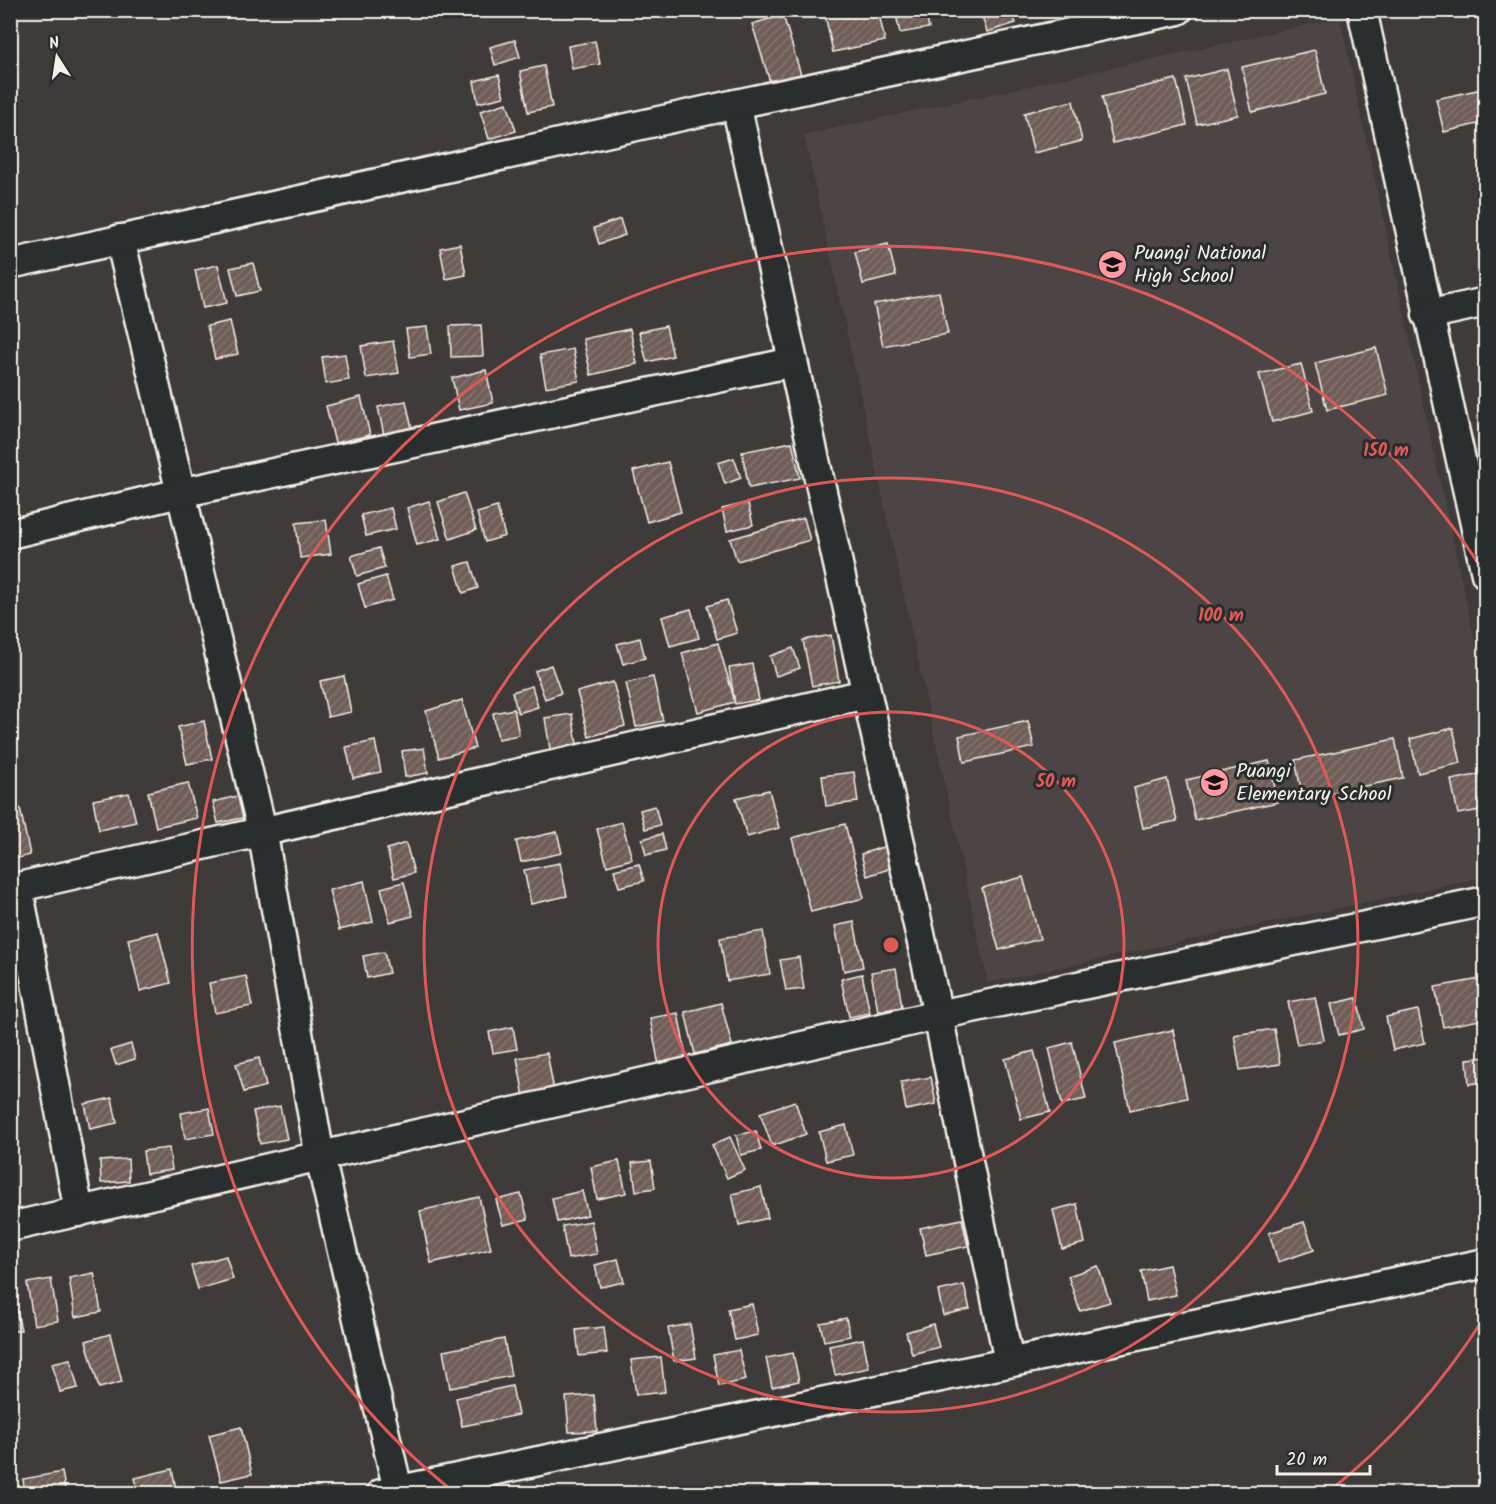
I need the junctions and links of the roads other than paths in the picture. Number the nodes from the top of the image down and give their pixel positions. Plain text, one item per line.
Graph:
1 (1178, 10) edge
2 (1362, 10) edge
3 (736, 104) junction
4 (120, 239) junction
5 (10, 264) edge
6 (1485, 302) edge
7 (1427, 315) junction
8 (793, 362) junction
9 (180, 493) junction
10 (10, 534) edge
11 (1485, 574) edge
12 (866, 694) junction
13 (262, 830) junction
14 (14, 888) edge
15 (1485, 902) edge
16 (938, 1015) junction
17 (320, 1157) junction
18 (78, 1212) junction
19 (10, 1227) edge
20 (1485, 1263) edge
21 (1009, 1362) junction
22 (389, 1492) edge

1 - 3 street
2 - 7 street
3 - 4 street
3 - 8 street
4 - 5 street
4 - 9 street
6 - 7 street
7 - 11 street
8 - 9 street
8 - 12 street
9 - 10 street
9 - 13 street
12 - 13 street
12 - 16 street
13 - 14 street
13 - 17 street
14 - 18 street
15 - 16 street
16 - 17 street
16 - 21 street
17 - 18 street
17 - 22 street
18 - 19 street
20 - 21 street
21 - 22 street

